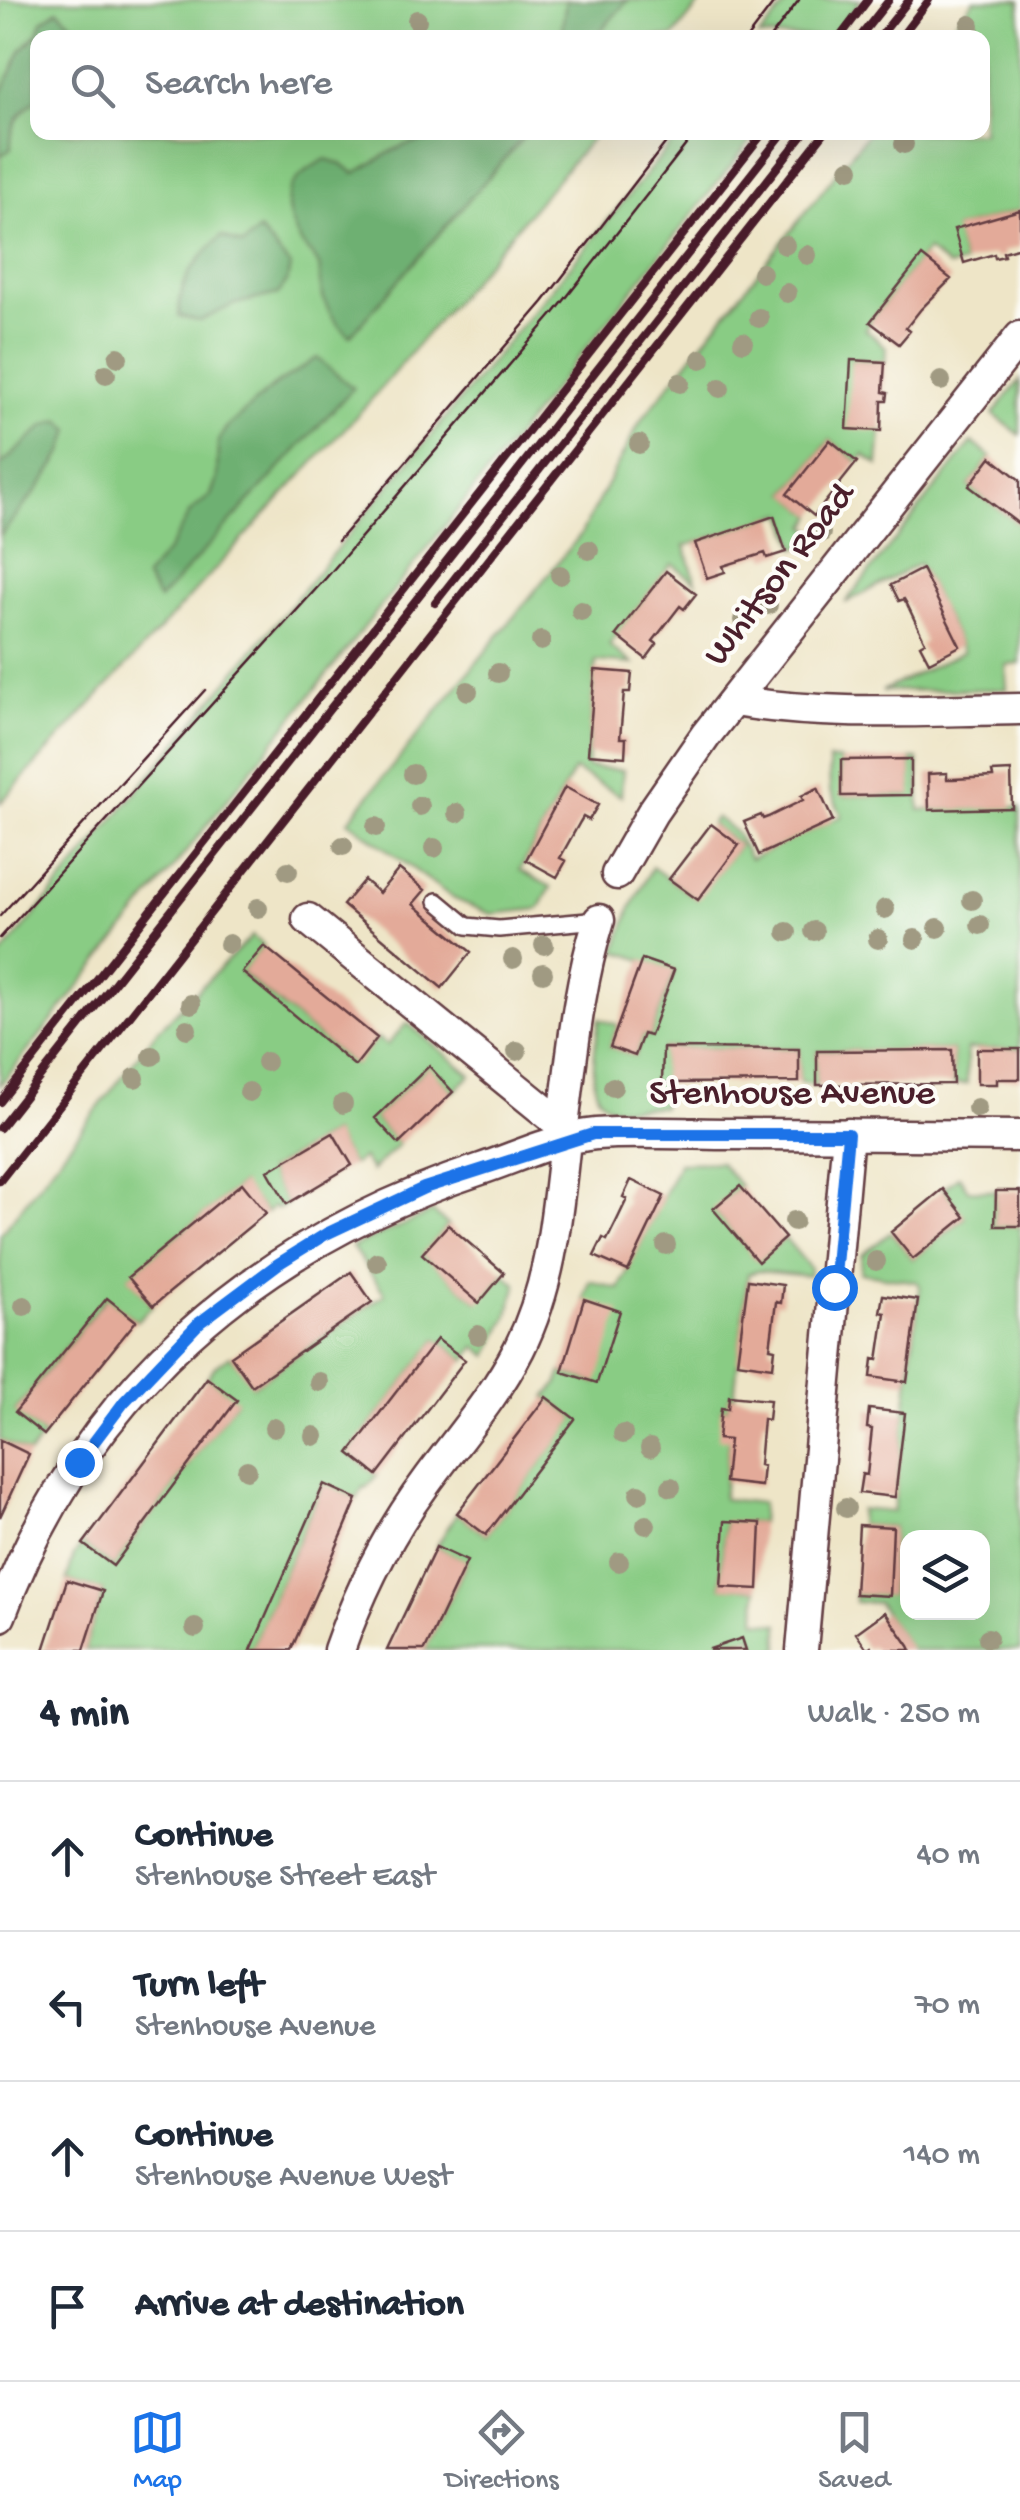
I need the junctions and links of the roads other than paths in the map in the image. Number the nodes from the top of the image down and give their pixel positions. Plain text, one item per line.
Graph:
1 (1020, 337) edge
2 (734, 701) junction
3 (1020, 709) edge
4 (618, 874) dead end
5 (437, 901) dead end
6 (308, 919) dead end
7 (599, 920) joint
8 (564, 1133) junction
9 (848, 1134) junction
10 (1020, 1136) edge
11 (0, 1616) edge
12 (338, 1650) edge
13 (802, 1650) edge

1 - 2 street, Whitson Road
2 - 3 street
2 - 4 street, Whitson Road
5 - 7 lane
6 - 8 street
7 - 8 street
8 - 9 street, Stenhouse Avenue
8 - 11 street, Stenhouse Avenue
8 - 12 street
9 - 10 street, Stenhouse Avenue
9 - 13 street

